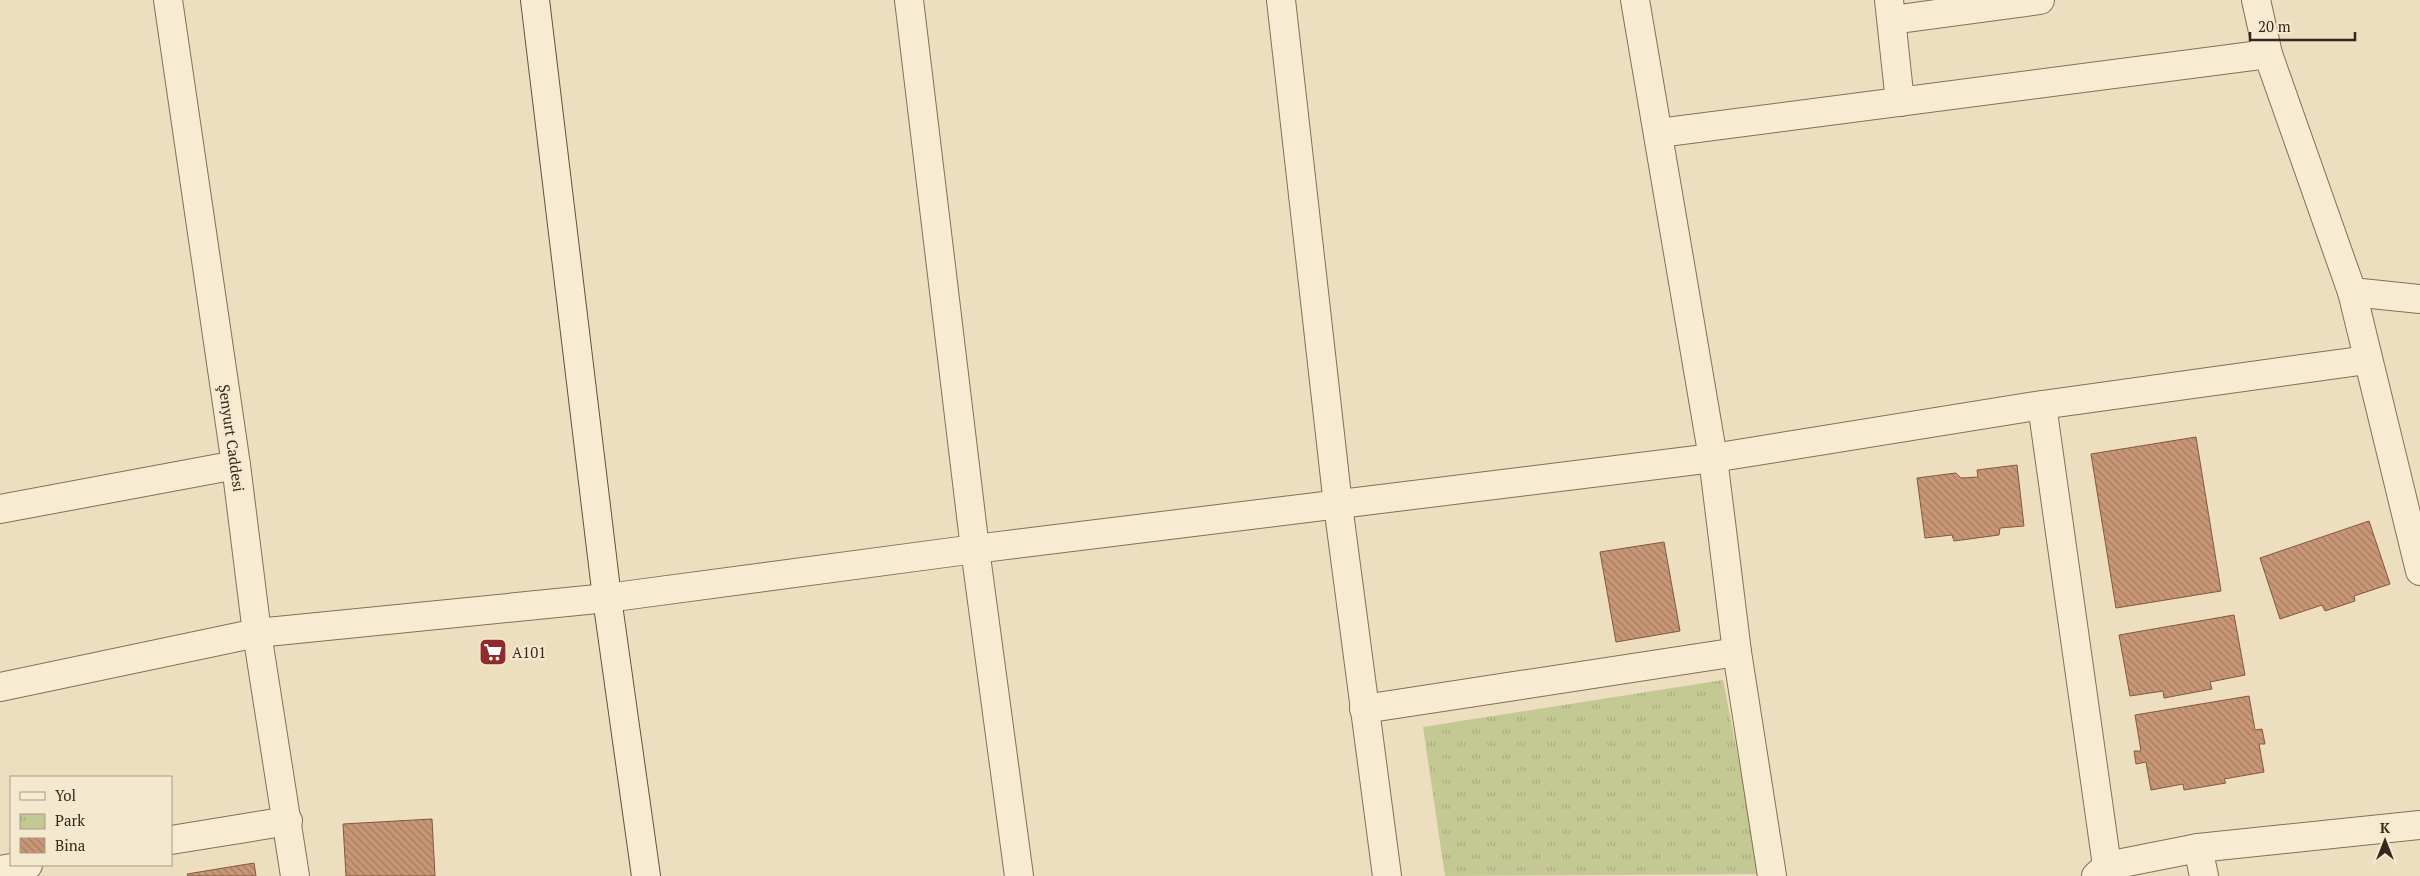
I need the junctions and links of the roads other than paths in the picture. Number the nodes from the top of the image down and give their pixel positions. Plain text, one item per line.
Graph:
1 (168, 0) edge
2 (535, 0) edge
3 (909, 0) edge
4 (1281, 0) edge
5 (1635, 0) edge
6 (2040, 0) edge
7 (2256, 0) edge
8 (1890, 10) edge
9 (2268, 54) junction
10 (1900, 102) junction
11 (1659, 133) junction
12 (2352, 292) junction
13 (2420, 299) edge
14 (2367, 360) junction
15 (2042, 405) junction
16 (1713, 458) junction
17 (236, 466) junction
18 (1338, 504) junction
19 (0, 510) edge
20 (975, 550) junction
21 (2419, 567) edge
22 (608, 598) junction
23 (257, 634) junction
24 (1737, 652) junction
25 (0, 687) edge
26 (1364, 709) junction
27 (288, 821) junction
28 (2420, 825) edge
29 (172, 840) edge
30 (2198, 848) junction
31 (22, 866) edge
32 (0, 870) edge
33 (2102, 871) edge
34 (295, 876) edge
35 (646, 876) edge
36 (1018, 876) edge
37 (1387, 876) edge
38 (1772, 876) edge
39 (2204, 876) edge

1 - 17 street, Şenyurt Caddesi
2 - 22 street
3 - 20 street
4 - 18 street
5 - 11 street
6 - 8 street
7 - 9 street
8 - 10 street
9 - 10 street
9 - 12 street
10 - 11 street
11 - 16 street
12 - 13 street
12 - 14 street
14 - 15 street
14 - 21 street
15 - 16 street
15 - 33 street
16 - 18 street
16 - 24 street
17 - 19 street
17 - 23 street, Şenyurt Caddesi
18 - 20 street
18 - 26 street
20 - 22 street
20 - 36 street
22 - 23 street
22 - 35 street
23 - 25 street
23 - 27 street, Şenyurt Caddesi
24 - 26 street
24 - 38 street
26 - 37 street
27 - 29 street
27 - 34 street, Şenyurt Caddesi
28 - 30 street
30 - 33 street
30 - 39 street
31 - 32 street

